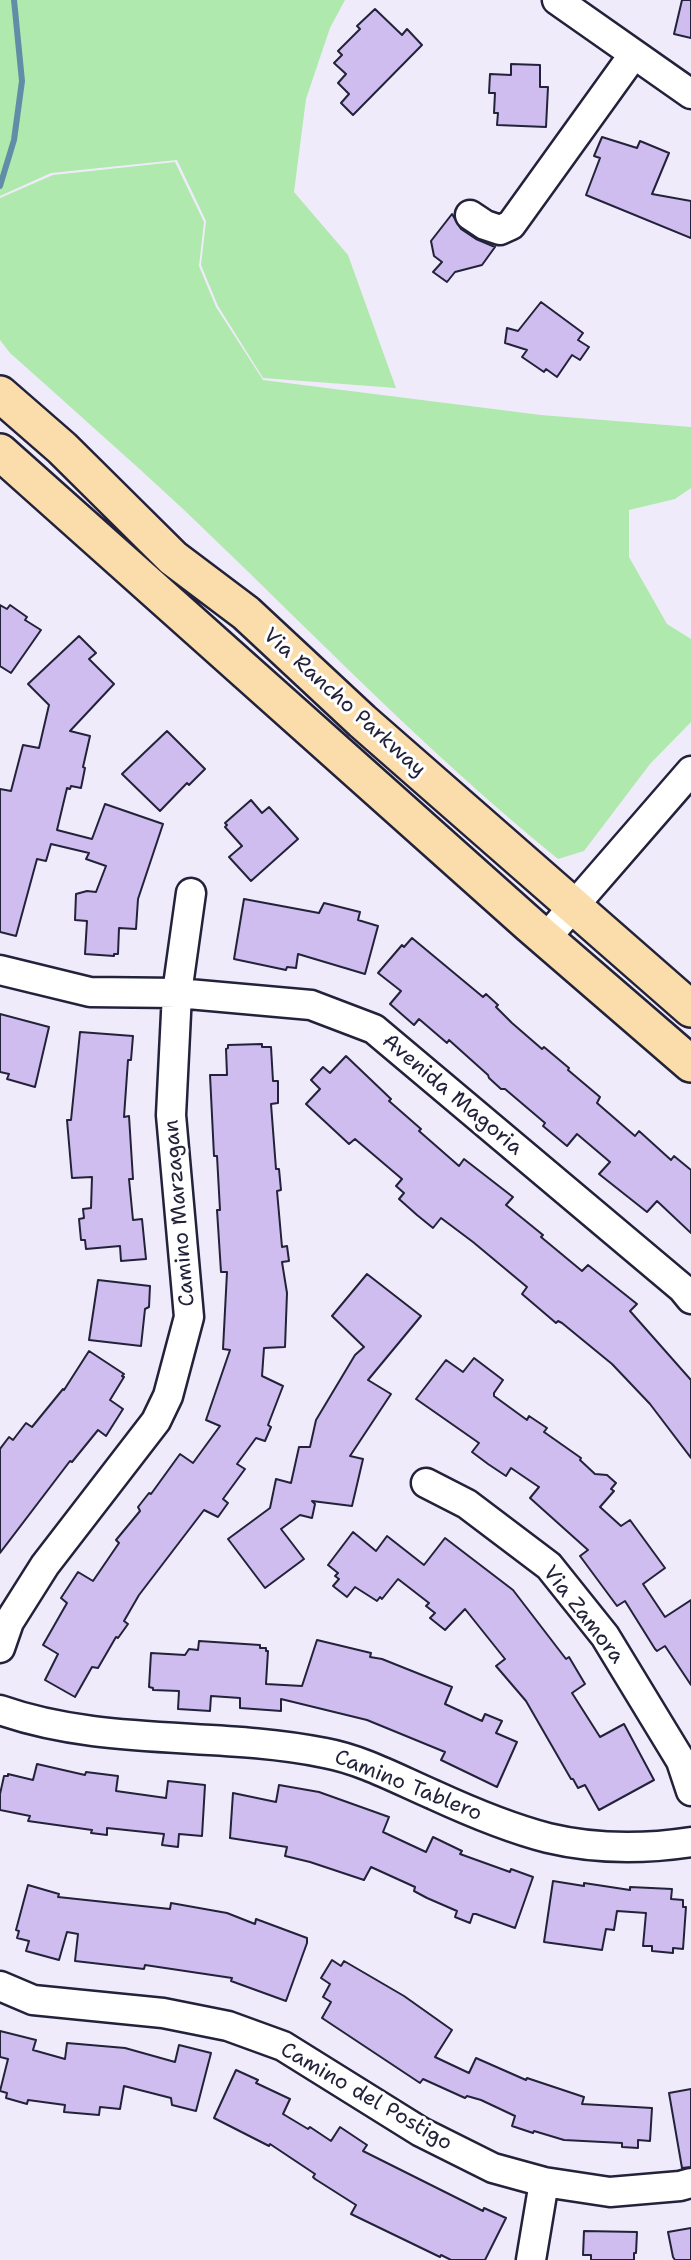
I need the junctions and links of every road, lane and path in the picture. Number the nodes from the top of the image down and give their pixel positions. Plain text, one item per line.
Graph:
1 (557, 0) edge
2 (634, 54) junction
3 (691, 94) edge
4 (470, 215) dead end
5 (0, 394) edge
6 (0, 452) edge
7 (691, 771) edge
8 (191, 893) dead end
9 (574, 907) junction
10 (546, 938) junction
11 (0, 971) edge
12 (177, 993) junction
13 (691, 1009) edge
14 (691, 1064) edge
15 (691, 1299) edge
16 (426, 1483) dead end
17 (0, 1648) edge
18 (0, 1710) edge
19 (691, 1791) edge
20 (691, 1842) edge
21 (0, 1986) edge
22 (544, 2182) junction
23 (691, 2183) edge
24 (531, 2260) edge

1 - 2 street
2 - 3 street
2 - 4 street
5 - 9 main road, Via Rancho Parkway
6 - 10 main road, Via Rancho Parkway
7 - 9 street
8 - 12 street, Camino Marzagan
9 - 10 street
9 - 13 main road, Via Rancho Parkway
10 - 14 main road, Via Rancho Parkway
11 - 12 street, Avenida Magoria
12 - 15 street, Avenida Magoria
12 - 17 street, Camino Marzagan
16 - 19 street, Via Zamora
18 - 20 street, Camino Tablero
21 - 22 street, Camino del Postigo
22 - 23 street, Camino del Postigo
22 - 24 street

